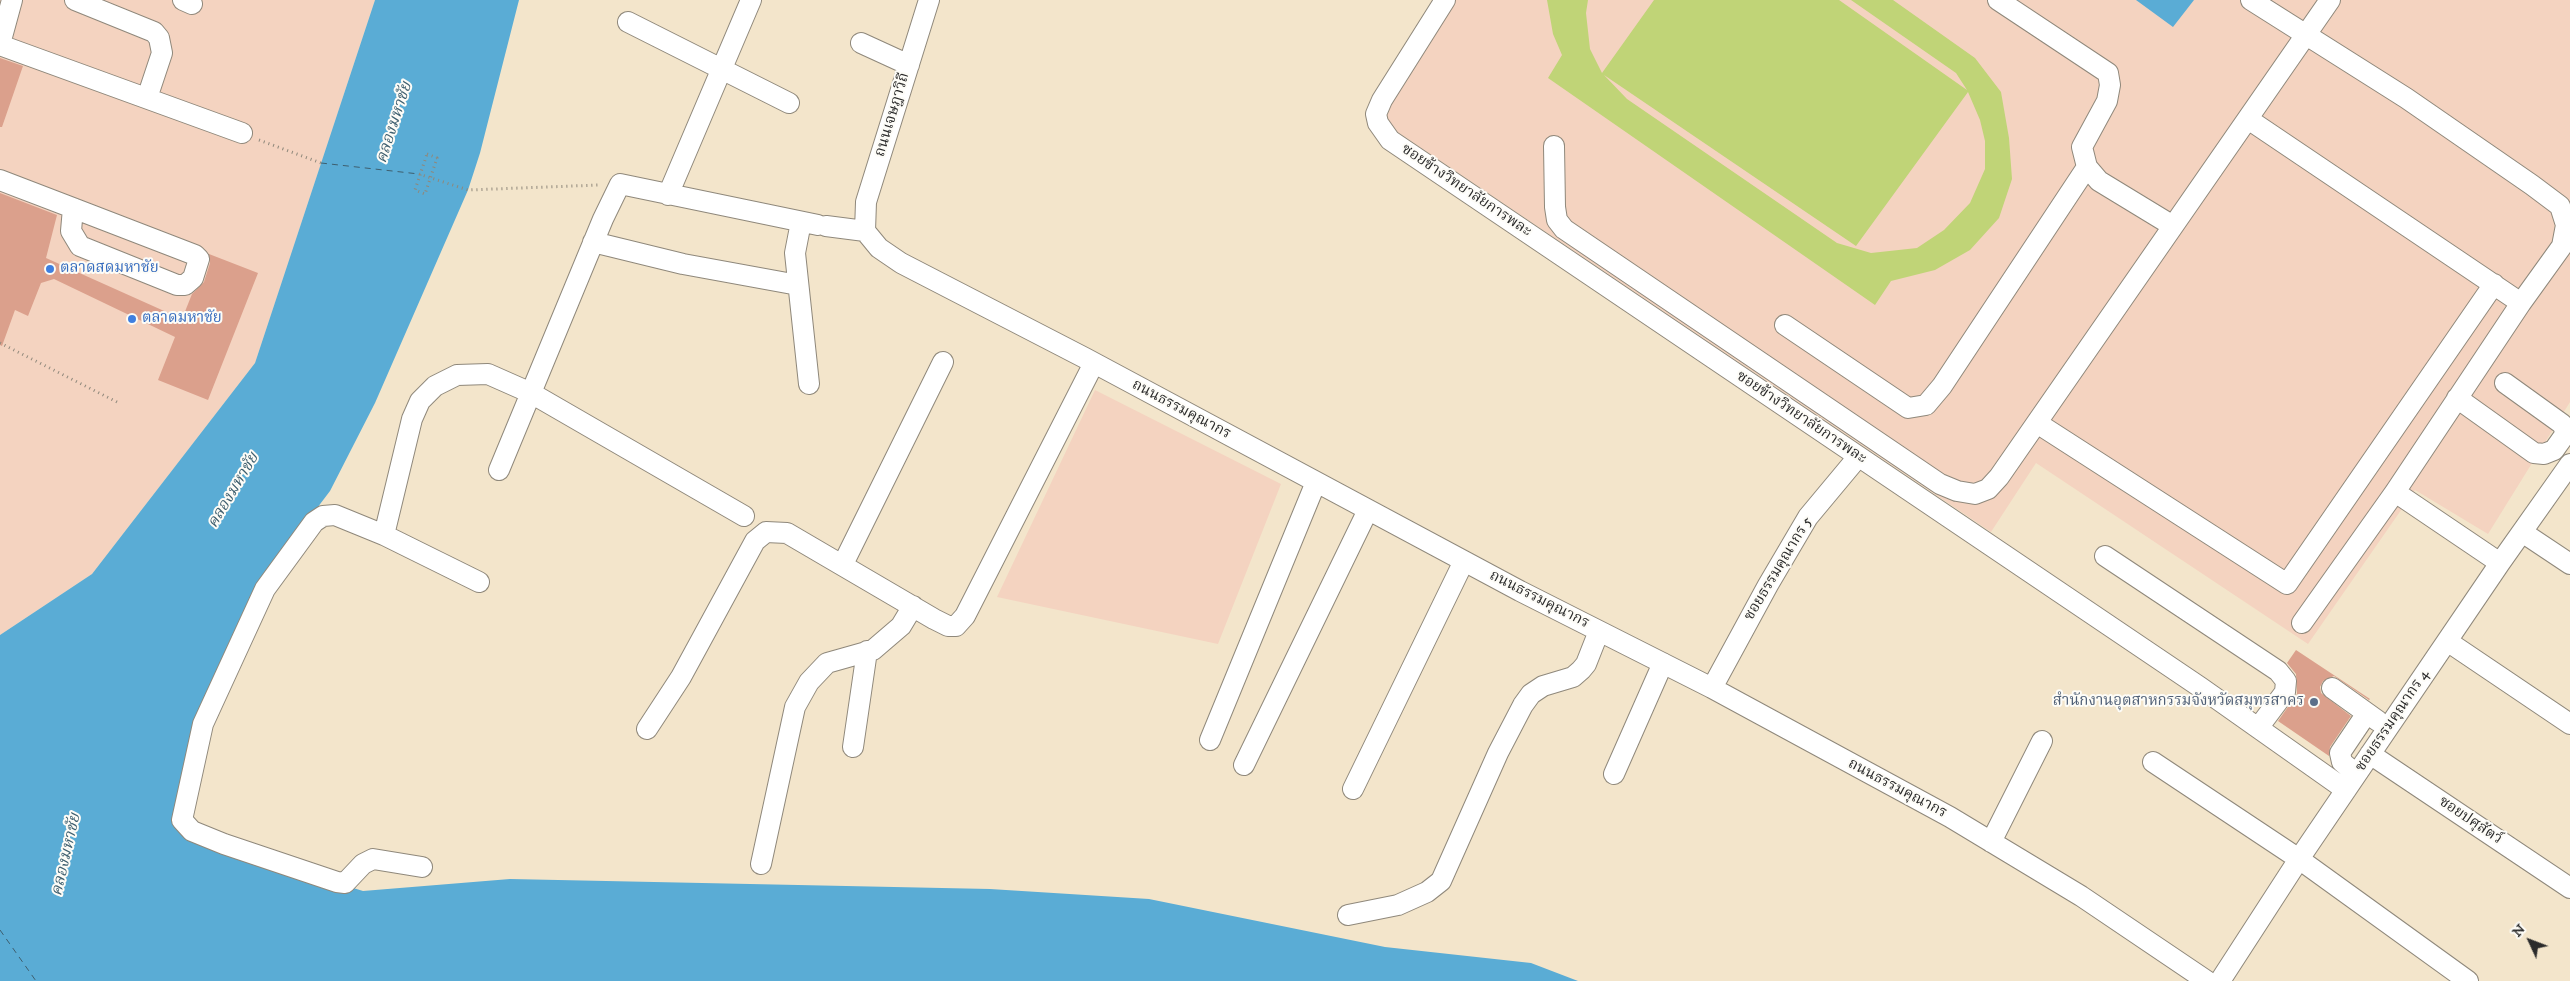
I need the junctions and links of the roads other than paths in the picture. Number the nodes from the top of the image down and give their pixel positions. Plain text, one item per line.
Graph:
1 (12, 0) edge
2 (75, 0) edge
3 (751, 0) edge
4 (928, 0) edge
5 (1445, 0) edge
6 (1998, 0) edge
7 (2250, 0) edge
8 (2330, 0) edge
9 (628, 22) dead end
10 (2305, 35) junction
11 (862, 43) dead end
12 (0, 45) edge
13 (908, 65) junction
14 (720, 68) junction
15 (147, 98) junction
16 (789, 103) dead end
17 (2248, 119) junction
18 (242, 133) road end
19 (1554, 146) dead end
20 (2087, 167) junction
21 (0, 180) edge
22 (668, 195) junction
23 (73, 208) junction
24 (815, 224) junction
25 (2173, 226) junction
26 (865, 231) junction
27 (593, 242) junction
28 (2494, 284) junction
29 (798, 285) junction
30 (2521, 303) junction
31 (1785, 325) dead end
32 (943, 362) dead end
33 (1094, 363) junction
34 (2505, 383) dead end
35 (809, 384) dead end
36 (531, 393) junction
37 (2457, 398) junction
38 (2037, 423) junction
39 (1858, 457) junction
40 (2570, 464) edge
41 (500, 470) dead end
42 (1316, 482) junction
43 (2395, 492) junction
44 (1368, 510) junction
45 (744, 516) dead end
46 (2522, 532) junction
47 (384, 535) junction
48 (2105, 556) dead end
49 (1464, 561) junction
50 (2500, 562) junction
51 (843, 564) junction
52 (2570, 564) edge
53 (479, 582) dead end
54 (912, 606) junction
55 (2302, 623) dead end
56 (1599, 631) junction
57 (2447, 641) junction
58 (867, 652) junction
59 (1663, 663) junction
60 (1712, 688) junction
61 (2332, 688) dead end
62 (2367, 713) junction
63 (2570, 724) edge
64 (2258, 728) junction
65 (2388, 728) junction
66 (647, 730) dead end
67 (1210, 740) dead end
68 (2042, 741) dead end
69 (853, 747) dead end
70 (2370, 754) junction
71 (2153, 762) dead end
72 (1244, 765) dead end
73 (1614, 774) dead end
74 (2351, 782) junction
75 (1353, 789) dead end
76 (1992, 842) junction
77 (2299, 859) junction
78 (761, 864) dead end
79 (422, 867) dead end
80 (2570, 888) edge
81 (1348, 915) dead end
82 (2207, 981) edge
83 (2220, 981) edge
84 (2468, 981) edge

1 - 12 street
2 - 15 street
3 - 14 street
4 - 13 street, ถนนเจษฎาวิถี
5 - 39 street, ซอยข้างวิทยาลัยการพละ
6 - 20 street
7 - 10 street
8 - 10 street
9 - 14 street
10 - 17 street
10 - 30 street
11 - 13 street
12 - 15 street
13 - 26 street, ถนนเจษฎาวิถี
14 - 16 street
14 - 22 street
15 - 18 street
17 - 25 street
17 - 28 street
19 - 38 street
20 - 25 street
20 - 31 street
21 - 23 street
22 - 24 street
22 - 27 street
23 - 23 street
24 - 26 street
24 - 29 street
25 - 38 street
26 - 33 street, ถนนธรรมคุณากร
27 - 29 street
27 - 36 street
28 - 30 street
28 - 38 street
29 - 35 street
30 - 37 street
32 - 51 street
33 - 42 street, ถนนธรรมคุณากร
33 - 54 street
34 - 37 street
36 - 41 street
36 - 45 street
36 - 47 street
37 - 43 street
39 - 60 street, ซอยธรรมคุณากร 5
39 - 64 street, ซอยข้างวิทยาลัยการพละ
40 - 46 street, ซอยธรรมคุณากร 4
42 - 44 street, ถนนธรรมคุณากร
42 - 67 street
43 - 50 street
43 - 55 street
44 - 49 street, ถนนธรรมคุณากร
44 - 72 street
46 - 50 street, ซอยธรรมคุณากร 4
46 - 52 street
47 - 53 street
47 - 79 street
48 - 64 street
49 - 56 street, ถนนธรรมคุณากร
49 - 75 street
50 - 57 street, ซอยธรรมคุณากร 4
51 - 54 street
51 - 66 street
54 - 58 street
56 - 59 street, ถนนธรรมคุณากร
56 - 81 street
57 - 63 street
57 - 65 street, ซอยธรรมคุณากร 4
58 - 69 street
58 - 78 street
59 - 60 street, ถนนธรรมคุณากร
59 - 73 street
60 - 76 street, ถนนธรรมคุณากร
61 - 62 street
62 - 65 street
62 - 74 street
64 - 74 street, ซอยข้างวิทยาลัยการพละ
65 - 70 street, ซอยธรรมคุณากร 4
68 - 76 street
70 - 74 street, ซอยธรรมคุณากร 4
70 - 80 street, ซอยปศุสัตว์
71 - 77 street
74 - 77 street, ซอยธรรมคุณากร 4
76 - 82 street, ถนนธรรมคุณากร
77 - 83 street, ซอยธรรมคุณากร 4
77 - 84 street

